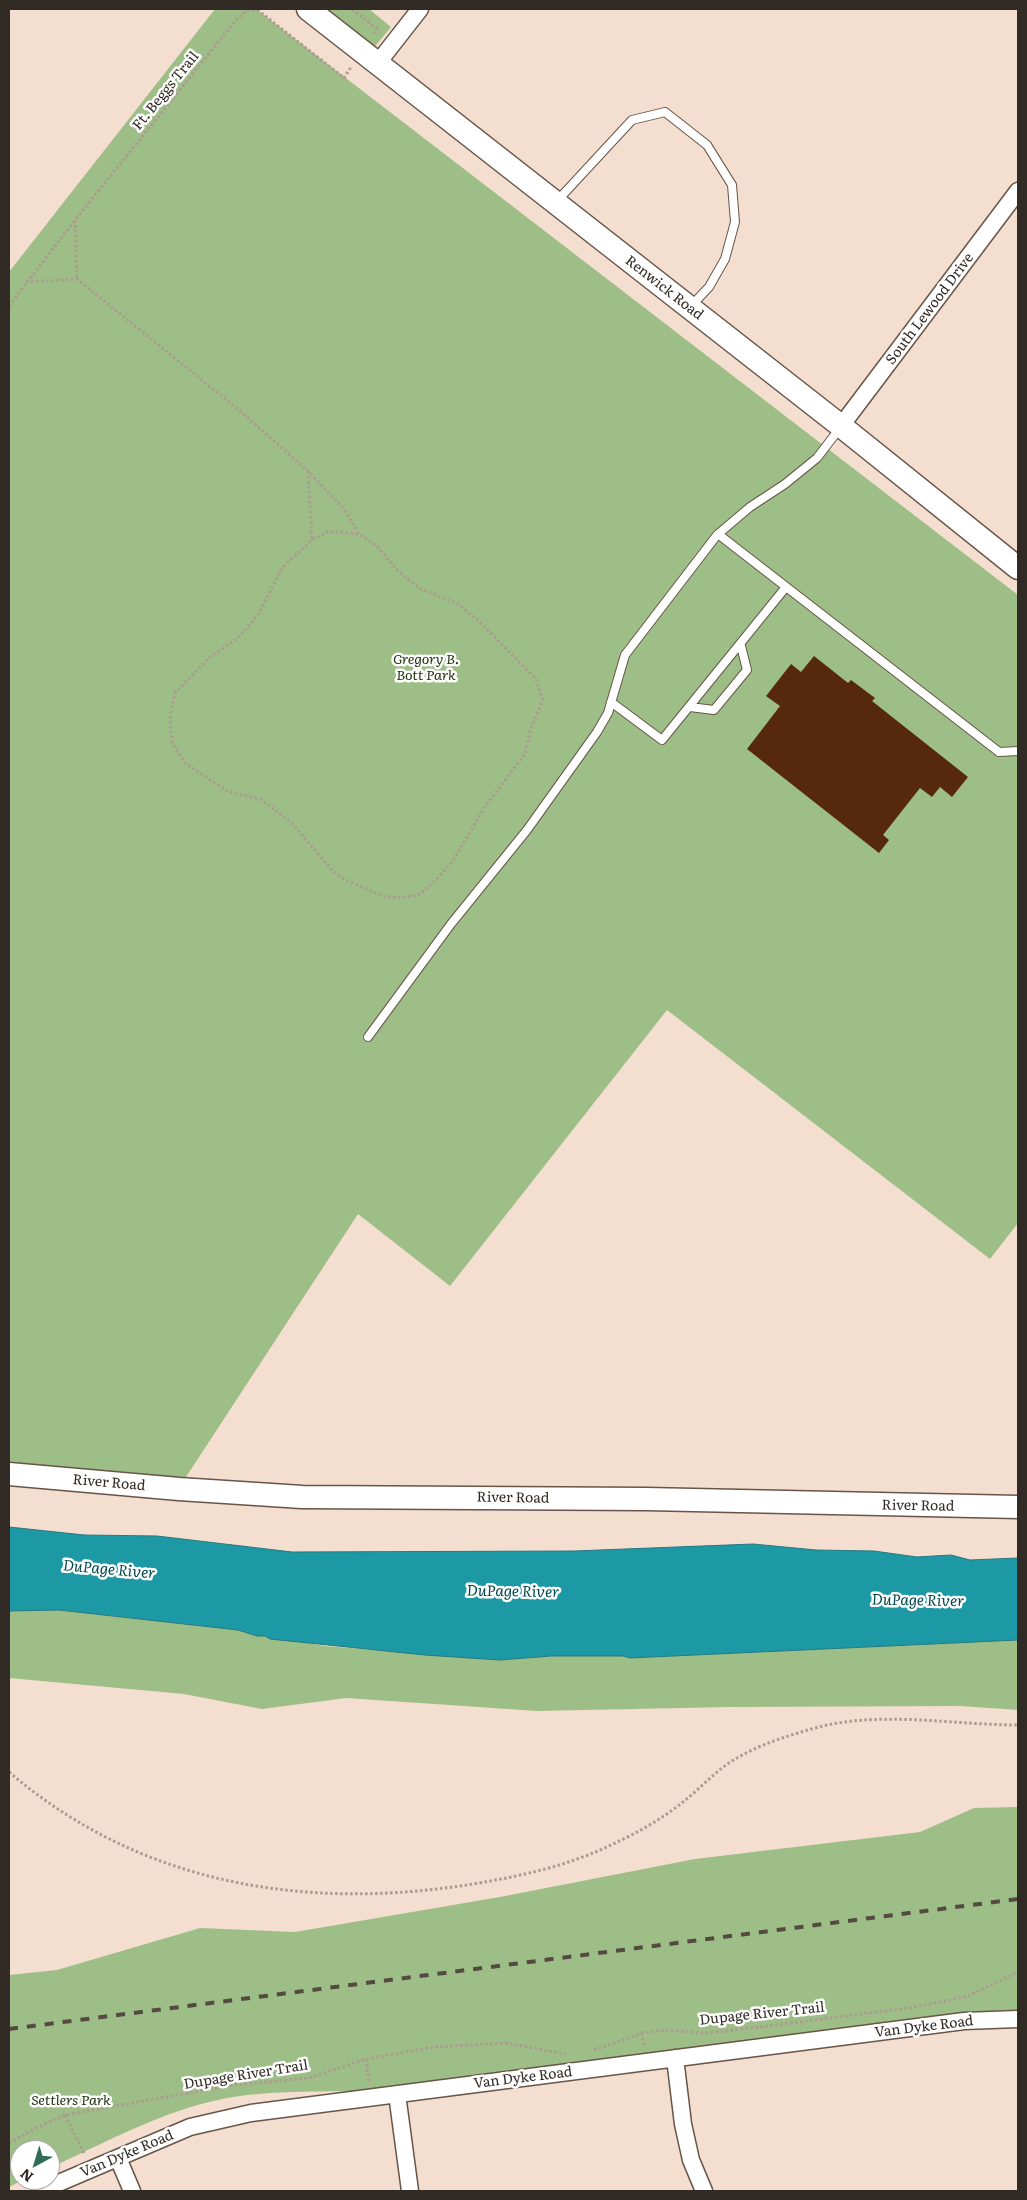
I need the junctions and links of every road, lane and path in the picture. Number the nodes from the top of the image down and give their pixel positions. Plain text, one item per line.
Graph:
1 (308, 9) edge
2 (420, 9) edge
3 (370, 58) junction
4 (1018, 191) edge
5 (555, 203) junction
6 (75, 220) junction
7 (77, 279) junction
8 (26, 282) junction
9 (9, 306) edge
10 (690, 308) junction
11 (841, 426) junction
12 (308, 471) junction
13 (359, 534) junction
14 (718, 534) junction
15 (312, 540) junction
16 (1018, 568) edge
17 (786, 586) junction
18 (741, 646) junction
19 (611, 702) junction
20 (690, 707) junction
21 (1018, 752) edge
22 (368, 1037) dead end
23 (9, 1474) edge
24 (1018, 1507) edge
25 (1018, 1725) edge
26 (9, 1772) edge
27 (1018, 1972) edge
28 (1018, 2020) edge
29 (591, 2050) dead end
30 (574, 2054) dead end
31 (366, 2058) junction
32 (674, 2058) junction
33 (397, 2094) junction
34 (370, 2097) junction
35 (65, 2115) junction
36 (9, 2143) edge
37 (118, 2158) junction
38 (92, 2169) junction
39 (40, 2191) edge
40 (132, 2191) edge
41 (410, 2191) edge
42 (704, 2191) edge

1 - 3 street, Renwick Road
2 - 3 street
3 - 5 street, Renwick Road
3 - 6 path, Ft. Beggs Trail
4 - 11 street, South Lewood Drive
5 - 10 street, Renwick Road
5 - 10 lane
6 - 7 path
6 - 8 path, Ft. Beggs Trail
7 - 8 path
7 - 12 path
8 - 9 path, Ft. Beggs Trail
10 - 11 street, Renwick Road
11 - 14 lane
11 - 16 street, Renwick Road
12 - 13 path
12 - 15 path
13 - 15 path
13 - 15 path
14 - 17 lane
14 - 19 lane
17 - 18 lane
17 - 21 lane
18 - 20 lane
18 - 20 lane
19 - 20 lane
19 - 22 lane
23 - 24 street, River Road
25 - 26 path
27 - 29 path, Dupage River Trail
28 - 32 street, Van Dyke Road
30 - 31 path, Dupage River Trail
31 - 34 path
31 - 35 path, Dupage River Trail
32 - 33 street, Van Dyke Road
32 - 42 street
33 - 34 street, Van Dyke Road
33 - 41 street
34 - 37 street, Van Dyke Road
35 - 36 path, Dupage River Trail
35 - 38 path
37 - 38 street, Van Dyke Road
37 - 40 street
38 - 39 street, Van Dyke Road

